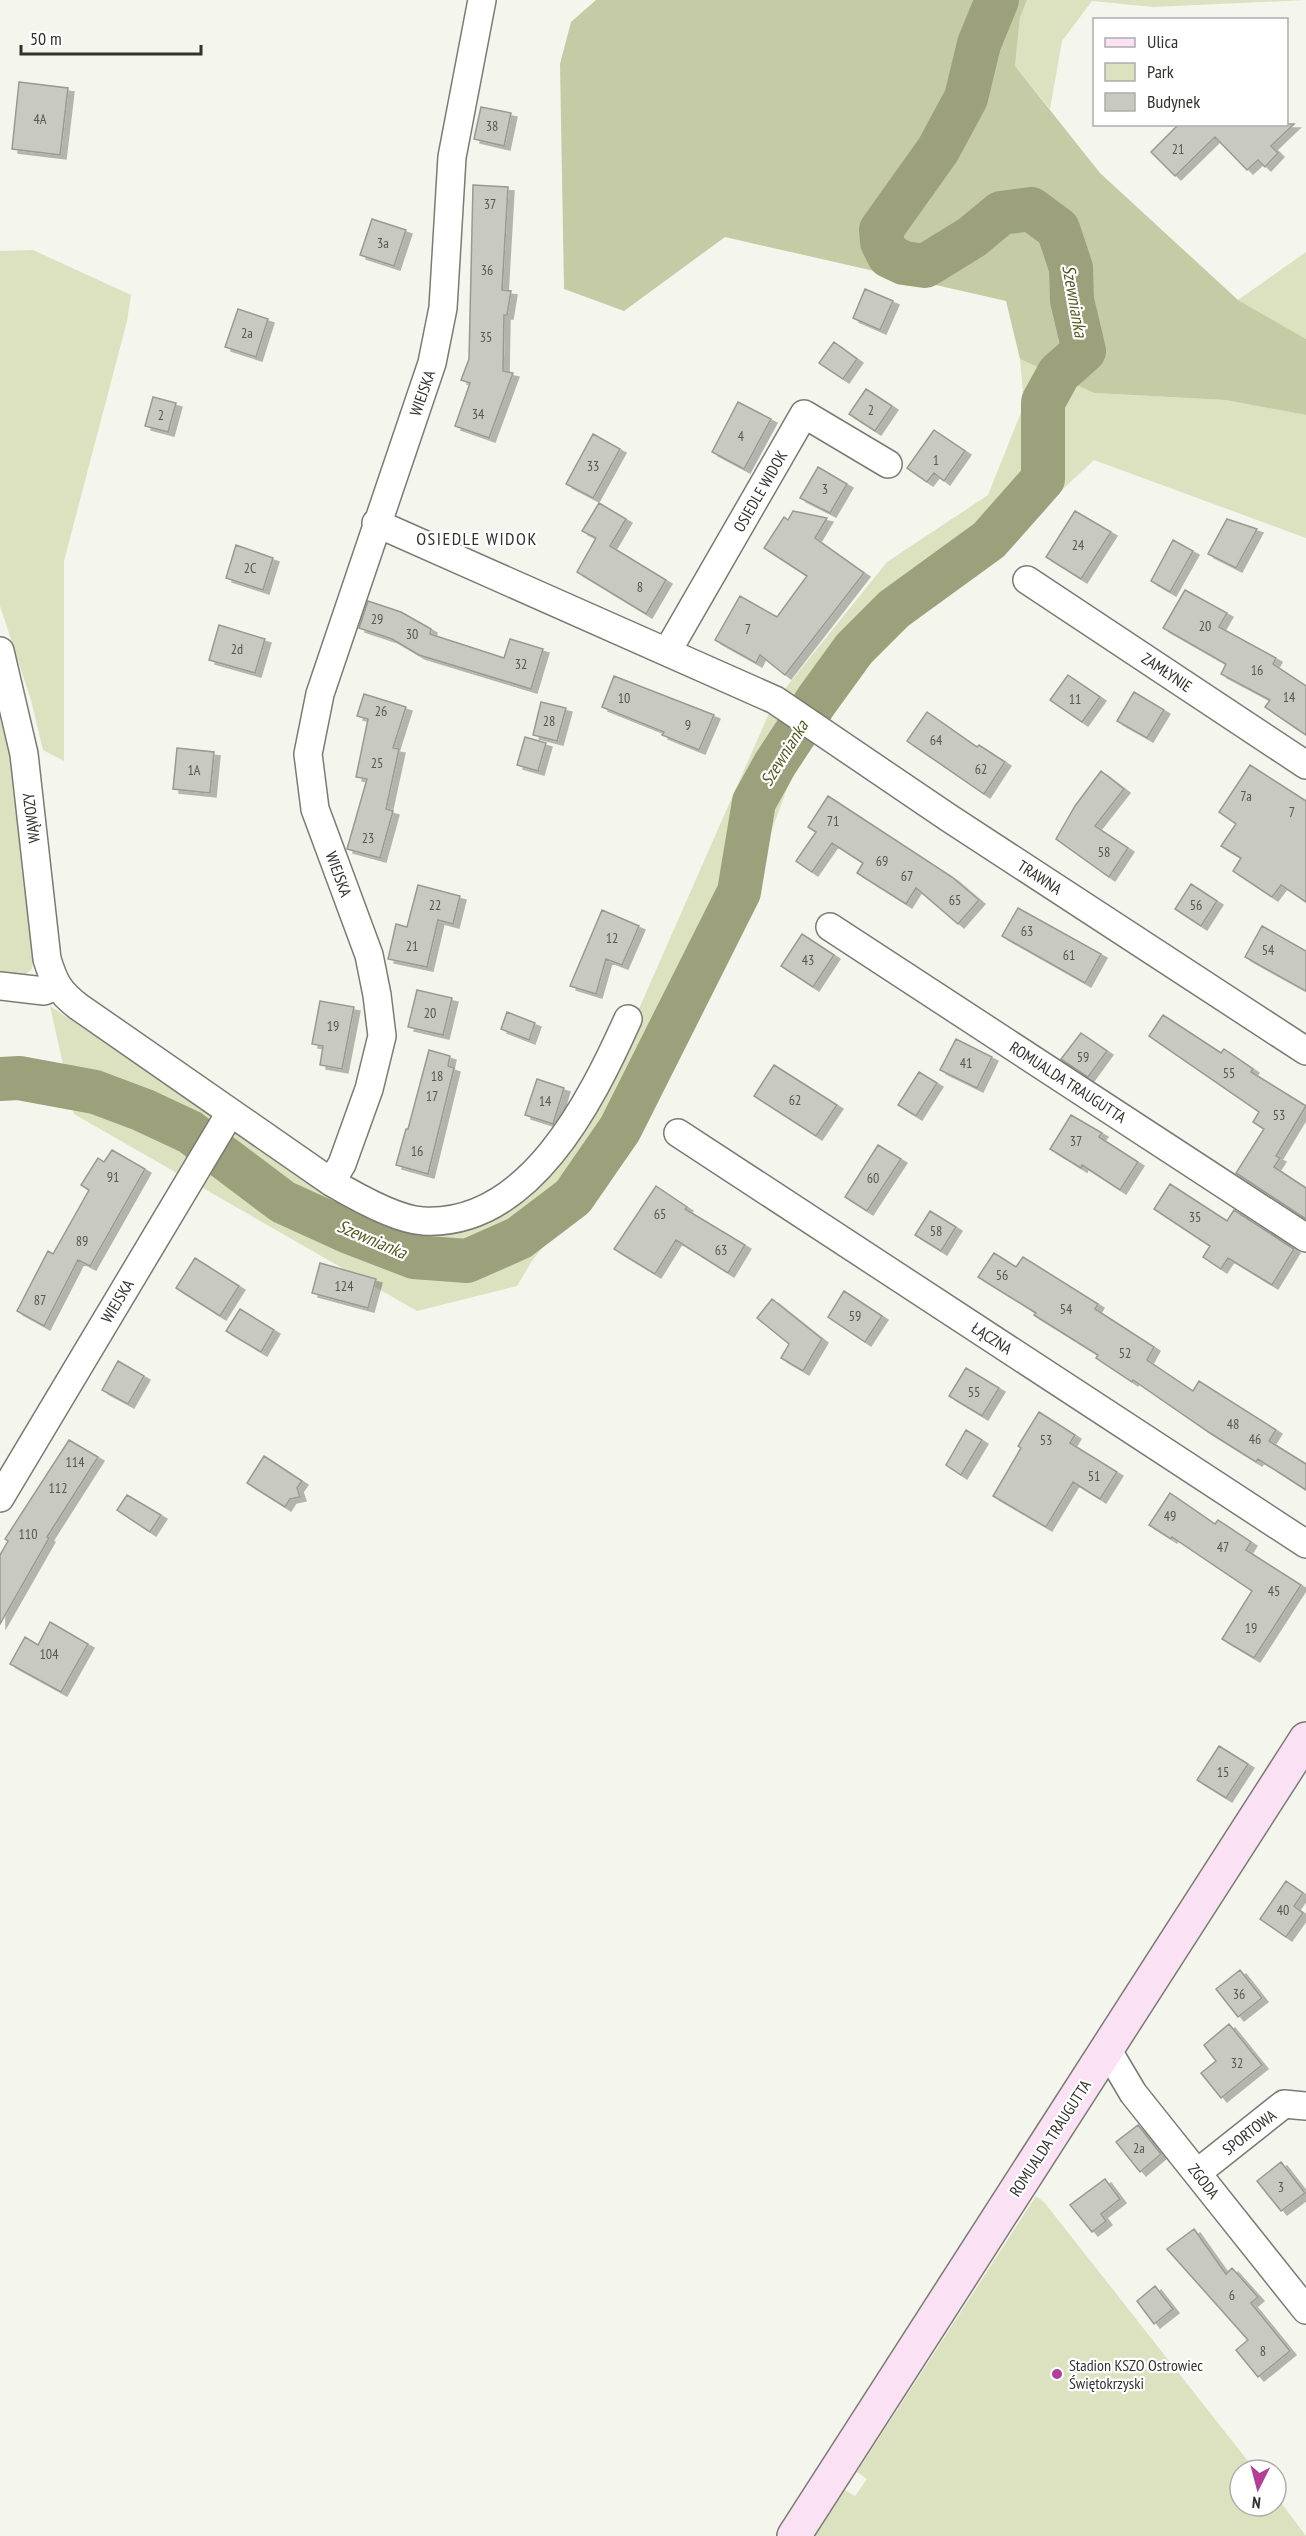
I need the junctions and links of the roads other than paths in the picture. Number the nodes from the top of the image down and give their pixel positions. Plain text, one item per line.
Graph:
1 (481, 4) edge
2 (888, 464) dead end
3 (376, 523) junction
4 (1027, 580) dead end
5 (0, 651) edge
6 (667, 652) junction
7 (1306, 765) edge
8 (830, 927) dead end
9 (0, 986) edge
10 (57, 986) junction
11 (628, 1019) dead end
12 (1306, 1052) edge
13 (230, 1113) junction
14 (678, 1133) dead end
15 (331, 1182) junction
16 (1306, 1238) edge
17 (0, 1498) edge
18 (1306, 1544) edge
19 (1306, 1739) edge
20 (1107, 2049) junction
21 (1306, 2106) edge
22 (1197, 2173) junction
23 (1306, 2310) edge
24 (794, 2536) edge

1 - 3 street, WIEJSKA
2 - 6 street, OSIEDLE WIDOK
3 - 6 street
3 - 15 street, WIEJSKA
4 - 7 street, ZAMŁYNIE
5 - 10 street, WĄWOZY
6 - 12 street, TRAWNA
8 - 16 street, ROMUALDA TRAUGUTTA
9 - 10 street
10 - 13 street, WĄWOZY
11 - 15 street
13 - 15 street
13 - 17 street, WIEJSKA
14 - 18 street, ŁĄCZNA
19 - 20 main road, ROMUALDA TRAUGUTTA
20 - 22 street, ZGODA
20 - 24 main road, ROMUALDA TRAUGUTTA
21 - 22 street, SPORTOWA
22 - 23 street, ZGODA

